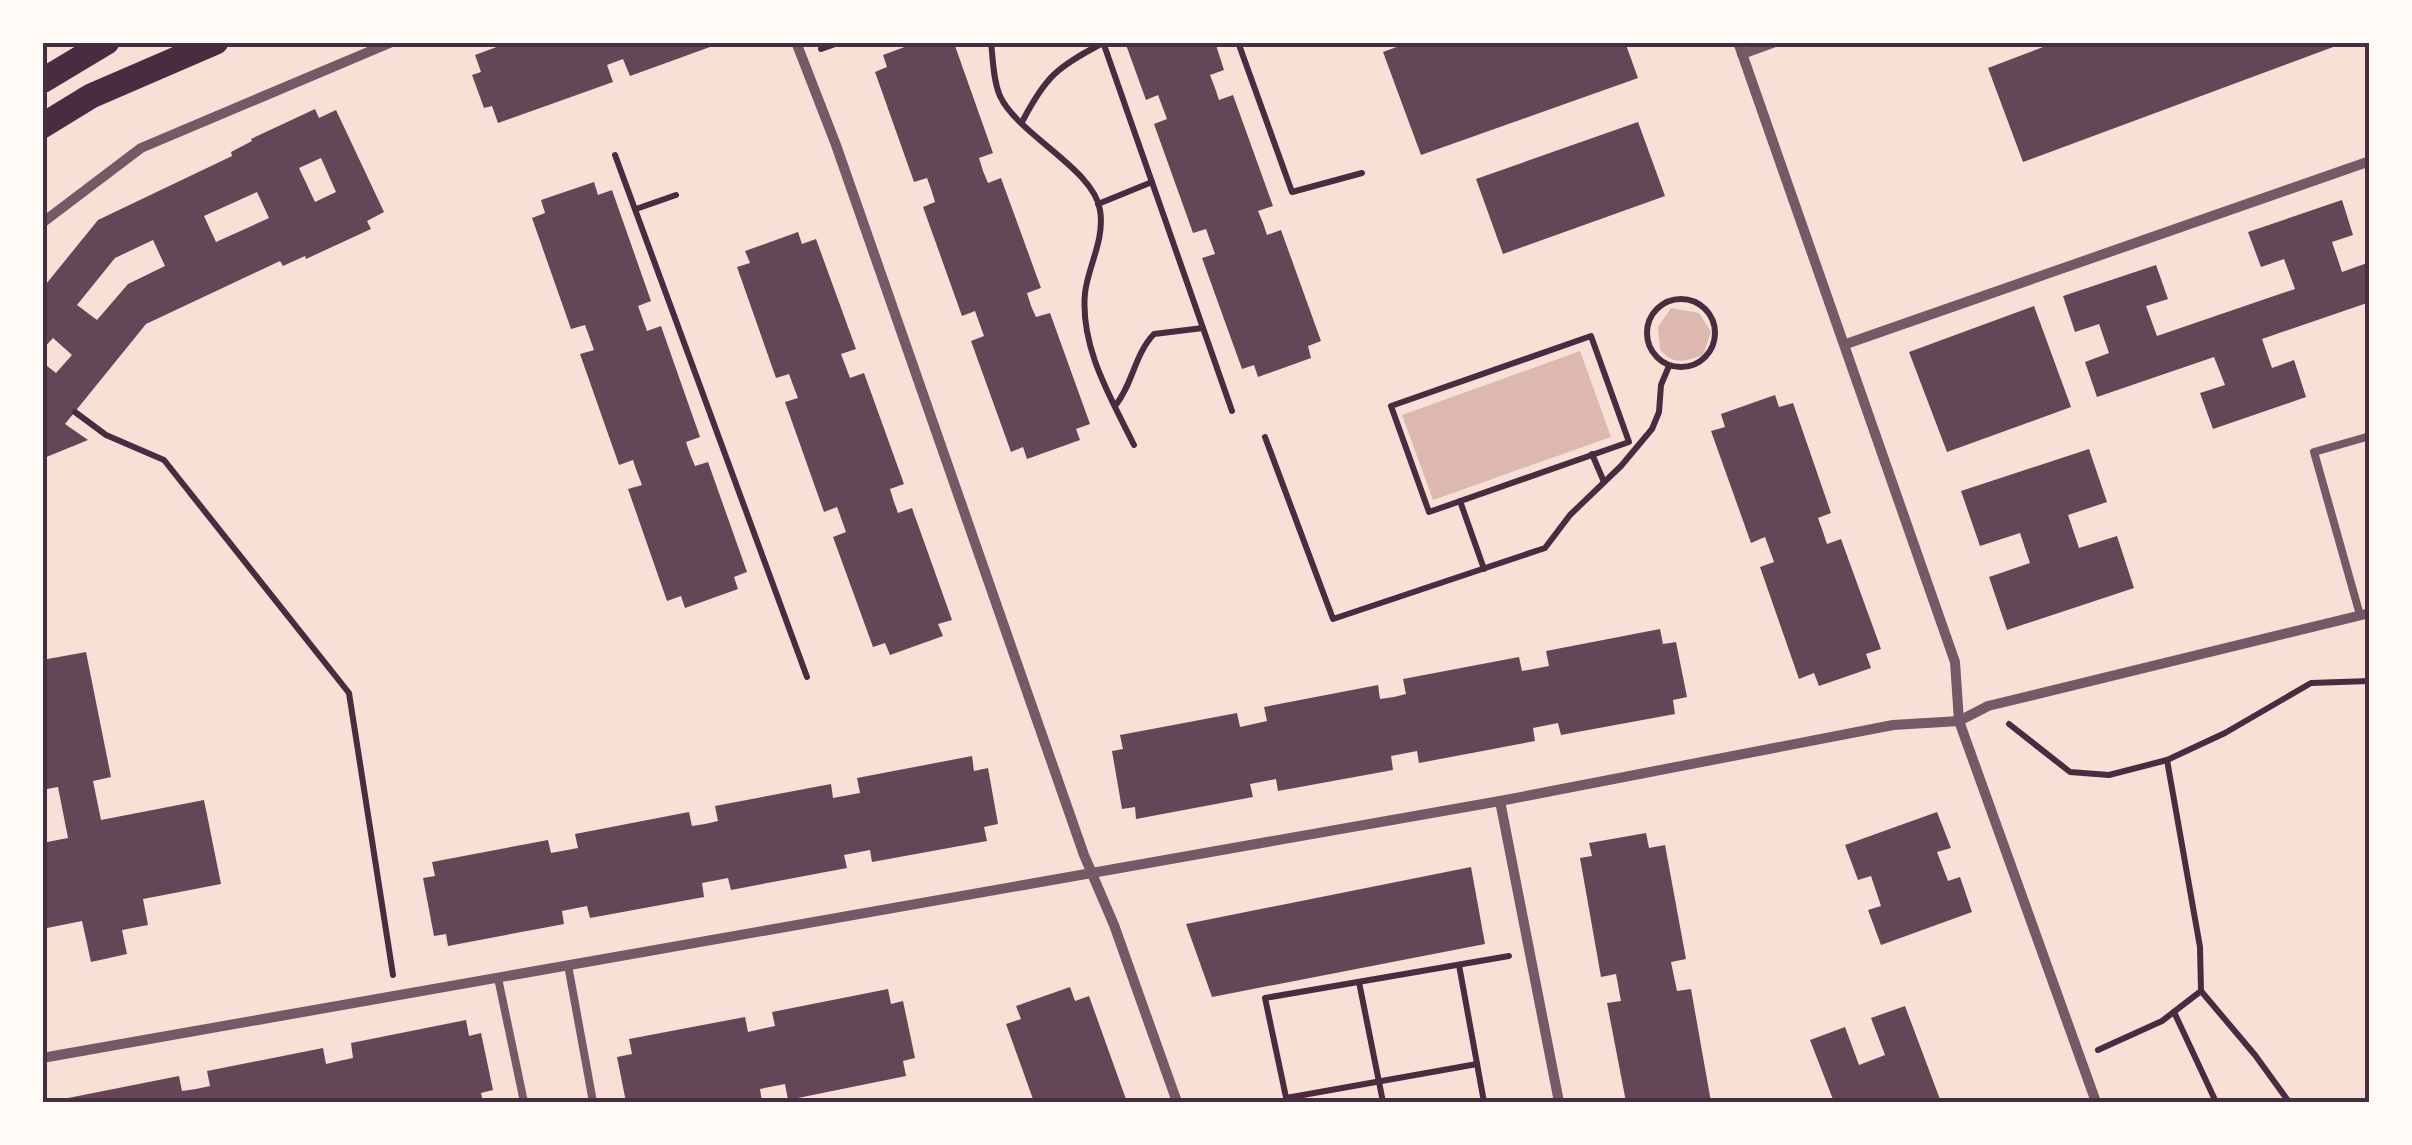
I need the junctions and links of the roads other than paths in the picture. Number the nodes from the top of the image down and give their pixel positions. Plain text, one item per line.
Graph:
1 (107, 42) edge
2 (216, 42) edge
3 (392, 42) edge
4 (796, 42) edge
5 (1776, 42) edge
6 (1740, 48) edge
7 (42, 81) edge
8 (42, 126) edge
9 (2370, 161) edge
10 (42, 224) edge
11 (1846, 344) junction
12 (2370, 436) edge
13 (2365, 614) edge
14 (1959, 721) junction
15 (1500, 802) junction
16 (1092, 873) junction
17 (568, 965) junction
18 (498, 978) junction
19 (42, 1058) edge
20 (524, 1102) edge
21 (593, 1102) edge
22 (1177, 1102) edge
23 (1560, 1102) edge
24 (2096, 1102) edge

1 - 7 main road
2 - 8 main road
3 - 10 street
4 - 16 street
5 - 6 street
6 - 11 street
9 - 11 street
11 - 14 street
12 - 13 lane
13 - 14 street
14 - 15 street
14 - 24 street
15 - 16 street
15 - 23 street
16 - 17 street
16 - 22 street
17 - 18 street
17 - 21 lane
18 - 19 street
18 - 20 lane

